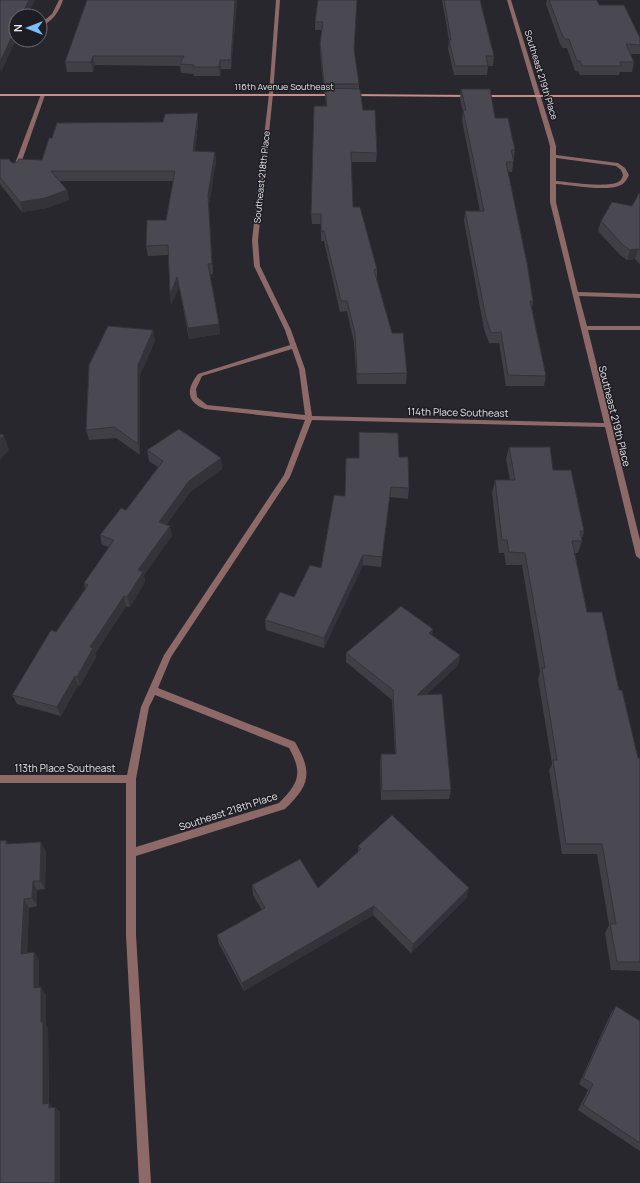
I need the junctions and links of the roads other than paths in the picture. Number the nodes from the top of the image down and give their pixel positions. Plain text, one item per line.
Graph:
1 (61, 0) edge
2 (278, 0) edge
3 (509, 0) edge
4 (48, 21) edge
5 (271, 94) junction
6 (0, 95) edge
7 (43, 95) junction
8 (640, 96) edge
9 (538, 97) junction
10 (553, 156) junction
11 (16, 170) edge
12 (553, 182) junction
13 (575, 294) junction
14 (640, 296) edge
15 (583, 328) junction
16 (640, 328) edge
17 (294, 346) junction
18 (309, 418) junction
19 (607, 425) junction
20 (640, 556) edge
21 (153, 690) junction
22 (131, 778) junction
23 (0, 779) edge
24 (131, 853) junction
25 (145, 1183) edge

1 - 4 street
2 - 5 street, Southeast 218th Place
3 - 9 street, Southeast 219th Place
5 - 7 main road, 116th Avenue Southeast
5 - 9 main road, 116th Avenue Southeast
5 - 17 street, Southeast 218th Place
6 - 7 main road, 116th Avenue Southeast
7 - 11 street
8 - 9 main road, 116th Avenue Southeast
9 - 10 street, Southeast 219th Place
10 - 12 street, Southeast 219th Place
10 - 12 street
12 - 13 street, Southeast 219th Place
13 - 14 street
13 - 15 street, Southeast 219th Place
15 - 16 street
15 - 19 street, Southeast 219th Place
17 - 18 street, Southeast 218th Place
17 - 18 street
18 - 19 street, 114th Place Southeast
18 - 21 street, Southeast 218th Place
19 - 20 street, Southeast 219th Place
21 - 22 street, Southeast 218th Place
21 - 24 street, Southeast 218th Place
22 - 23 street, 113th Place Southeast
22 - 24 street, Southeast 218th Place
24 - 25 street, Southeast 218th Place

